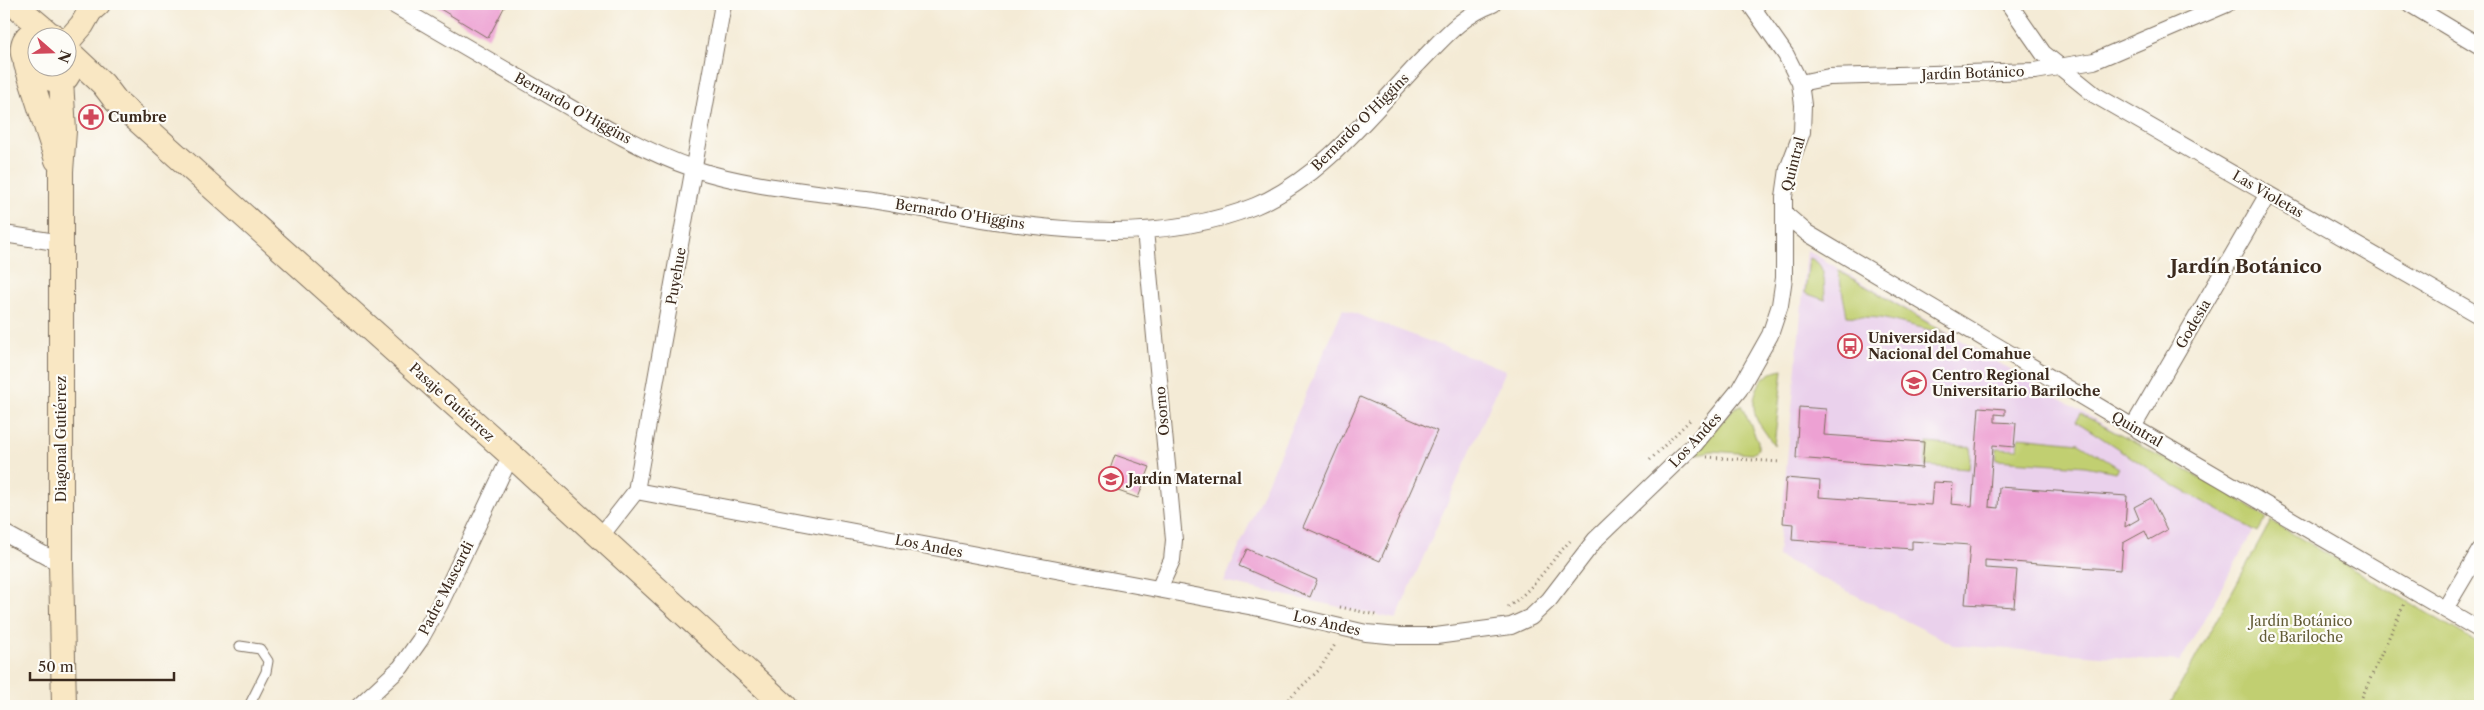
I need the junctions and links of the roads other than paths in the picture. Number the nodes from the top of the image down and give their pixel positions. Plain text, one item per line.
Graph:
1 (14, 4) edge
2 (392, 4) edge
3 (723, 4) edge
4 (1493, 4) edge
5 (1750, 4) edge
6 (2009, 4) edge
7 (2227, 4) edge
8 (2410, 4) edge
9 (94, 7) edge
10 (44, 28) edge
11 (68, 28) edge
12 (28, 35) edge
13 (4, 36) edge
14 (2480, 46) edge
15 (78, 59) edge
16 (25, 62) junction
17 (2059, 68) junction
18 (62, 80) junction
19 (1800, 83) junction
20 (116, 101) junction
21 (695, 169) junction
22 (61, 172) junction
23 (2268, 194) junction
24 (1785, 214) junction
25 (1145, 230) junction
26 (4, 234) edge
27 (62, 243) junction
28 (2480, 316) edge
29 (2133, 427) junction
30 (511, 455) junction
31 (636, 491) junction
32 (4, 533) edge
33 (600, 537) junction
34 (2480, 550) edge
35 (61, 564) junction
36 (1159, 589) junction
37 (2446, 609) junction
38 (2480, 630) edge
39 (240, 646) dead end
40 (64, 706) edge
41 (249, 706) edge
42 (359, 706) edge
43 (785, 706) edge

1 - 10 main road, Pasaje Gutiérrez
2 - 21 street, Bernardo O'Higgins
3 - 21 street, Puyehue
4 - 25 street, Bernardo O'Higgins
5 - 19 street
6 - 17 street, Las Violetas
7 - 17 street, Jardín Botánico
8 - 14 street
9 - 11 main road
12 - 16 main road
13 - 16 main road
15 - 20 main road, Pasaje Gutiérrez
16 - 18 main road
16 - 22 main road, Diagonal Gutiérrez
17 - 19 street, Jardín Botánico
17 - 23 street, Las Violetas
18 - 20 main road, Pasaje Gutiérrez
18 - 22 main road, Diagonal Gutiérrez
19 - 24 street, Quintral
20 - 30 main road, Pasaje Gutiérrez
21 - 25 street, Bernardo O'Higgins
21 - 31 street, Puyehue
22 - 27 main road, Diagonal Gutiérrez
23 - 28 street, Las Violetas
23 - 29 street, Godesia
24 - 29 street, Quintral
24 - 36 street, Los Andes
25 - 36 street, Osorno
26 - 27 street
27 - 35 main road, Diagonal Gutiérrez
29 - 37 street, Quintral
30 - 33 main road, Pasaje Gutiérrez
30 - 42 street, Padre Mascardi
31 - 33 street, Puyehue
31 - 36 street, Los Andes
32 - 35 street
33 - 43 main road, Pasaje Gutiérrez
34 - 37 street
35 - 40 main road, Diagonal Gutiérrez
37 - 38 street, Quintral
39 - 41 lane

